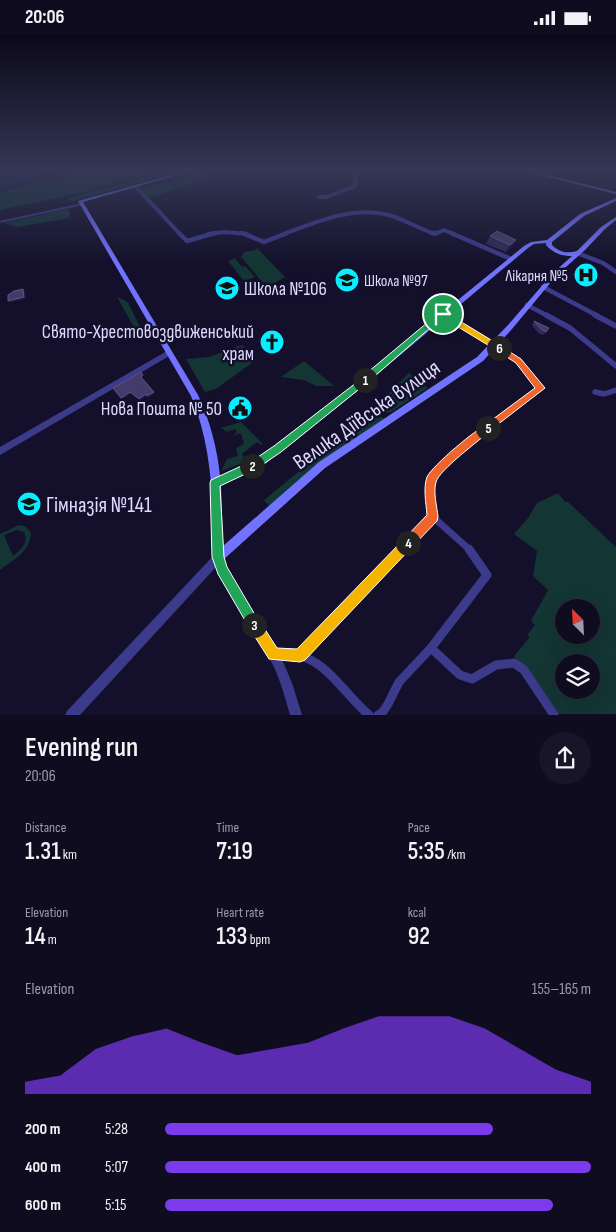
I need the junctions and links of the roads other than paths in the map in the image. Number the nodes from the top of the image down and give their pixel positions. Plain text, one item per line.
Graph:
1 (85, 201) edge
2 (86, 201) edge
3 (148, 201) edge
4 (612, 201) edge
5 (81, 202) junction
6 (616, 218) edge
7 (0, 220) edge
8 (549, 241) junction
9 (577, 253) junction
10 (511, 259) junction
11 (616, 272) edge
12 (542, 287) junction
13 (527, 305) junction
14 (443, 314) junction
15 (616, 325) edge
16 (495, 344) junction
17 (169, 353) junction
18 (616, 366) edge
19 (616, 390) edge
20 (595, 392) dead end
21 (0, 451) edge
22 (215, 483) junction
23 (433, 517) junction
24 (218, 557) junction
25 (431, 648) junction
26 (273, 654) junction
27 (300, 656) junction
28 (71, 715) edge
29 (296, 715) edge
30 (370, 715) edge
31 (378, 715) edge
32 (554, 715) edge

1 - 5 main road
2 - 5 main road
3 - 10 street
4 - 8 main road, Велика Діївська вулиця
5 - 7 street
5 - 17 main road
6 - 9 main road, Велика Діївська вулиця
8 - 9 main road
8 - 10 main road, Велика Діївська вулиця
9 - 11 street
9 - 12 main road, Велика Діївська вулиця
10 - 14 main road, Велика Діївська вулиця
12 - 13 main road, Велика Діївська вулиця
12 - 15 street
13 - 16 main road, Велика Діївська вулиця
13 - 18 street
14 - 16 street
14 - 22 main road, Велика Діївська вулиця
16 - 23 street
16 - 24 main road, Велика Діївська вулиця
17 - 21 street
17 - 22 main road
19 - 20 street
22 - 24 main road
23 - 25 street
23 - 27 street
24 - 26 street
24 - 28 street, Велика Діївська вулиця
25 - 31 street
25 - 32 street
26 - 27 street
26 - 29 street
27 - 30 street

